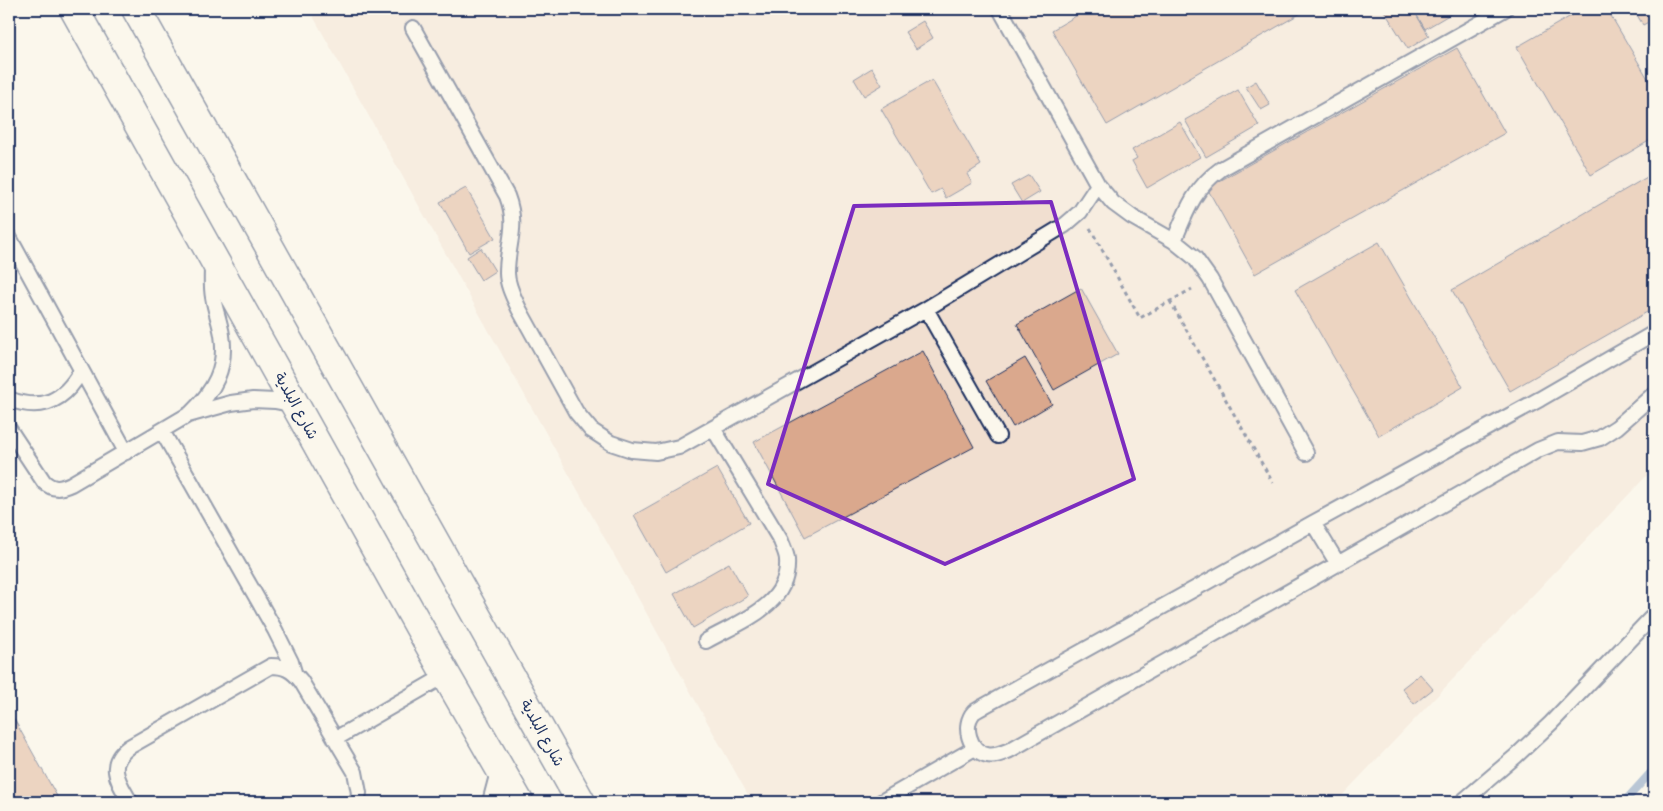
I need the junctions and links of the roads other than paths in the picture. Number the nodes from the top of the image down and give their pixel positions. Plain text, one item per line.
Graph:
1 (74, 9) edge
2 (136, 9) edge
3 (1505, 9) edge
4 (1002, 10) edge
5 (413, 28) dead end
6 (1098, 185) junction
7 (9, 237) edge
8 (1174, 241) junction
9 (212, 255) junction
10 (926, 309) junction
11 (1654, 333) edge
12 (81, 371) junction
13 (1654, 394) edge
14 (9, 399) edge
15 (296, 405) junction
16 (188, 416) junction
17 (713, 428) junction
18 (9, 429) edge
19 (162, 431) junction
20 (998, 436) dead end
21 (126, 452) junction
22 (1306, 453) dead end
23 (1313, 523) junction
24 (1338, 564) junction
25 (1654, 614) edge
26 (706, 641) dead end
27 (294, 672) junction
28 (446, 675) junction
29 (335, 739) junction
30 (975, 748) junction
31 (499, 768) junction
32 (130, 802) edge
33 (357, 802) edge
34 (490, 802) edge
35 (519, 802) edge
36 (581, 802) edge
37 (880, 802) edge
38 (1462, 802) edge

1 - 9 main road, شارع البلدية
2 - 36 main road, شارع البلدية
3 - 8 lane
4 - 6 lane
5 - 17 lane
6 - 8 lane
6 - 10 lane
7 - 12 lane
8 - 22 lane
9 - 15 main road, شارع البلدية
9 - 16 lane
10 - 17 lane
10 - 20 lane
11 - 23 lane
12 - 14 lane
12 - 21 lane
13 - 24 lane
15 - 16 lane
15 - 28 main road, شارع البلدية
16 - 19 lane
17 - 26 lane
18 - 21 lane
19 - 21 lane
19 - 27 lane
23 - 24 lane
23 - 30 lane
24 - 30 lane
25 - 38 lane
27 - 29 lane
27 - 32 lane
28 - 29 lane
28 - 31 main road, شارع البلدية
29 - 33 lane
30 - 37 lane
31 - 34 lane
31 - 35 main road, شارع البلدية

